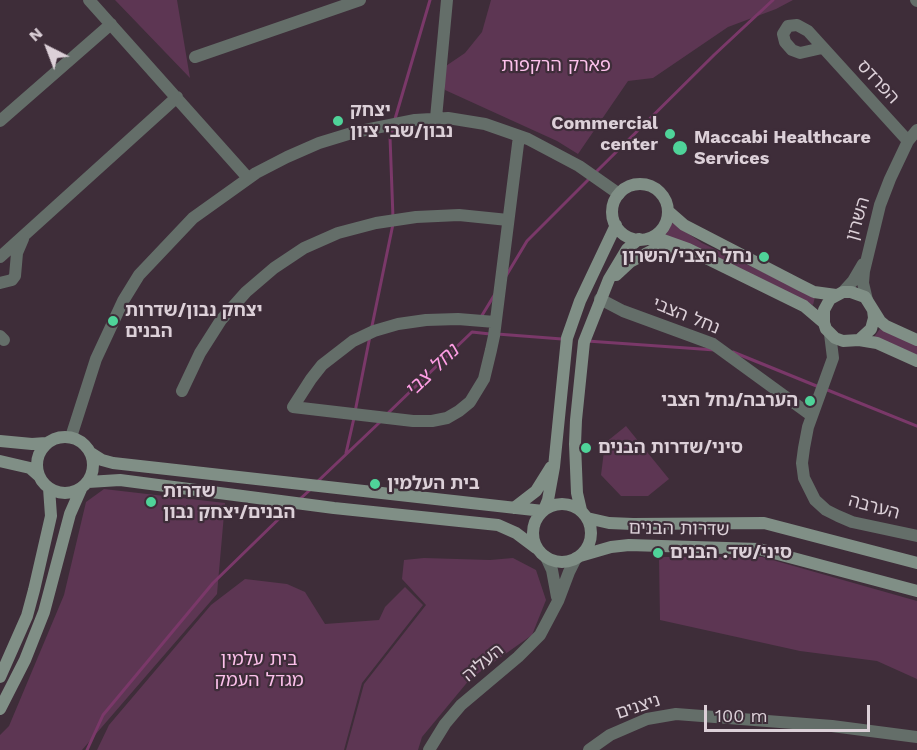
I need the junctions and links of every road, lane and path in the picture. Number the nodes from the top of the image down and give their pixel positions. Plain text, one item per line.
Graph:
1 (89, 0) edge
2 (360, 0) edge
3 (440, 0) edge
4 (447, 0) edge
5 (111, 24) junction
6 (822, 48) dead end
7 (195, 57) dead end
8 (177, 97) junction
9 (436, 118) junction
10 (0, 121) edge
11 (917, 130) edge
12 (519, 136) junction
13 (908, 141) junction
14 (248, 178) junction
15 (619, 194) junction
16 (668, 211) junction
17 (508, 220) junction
18 (616, 225) junction
19 (25, 236) junction
20 (644, 239) junction
21 (698, 254) junction
22 (867, 255) junction
23 (0, 257) edge
24 (0, 283) edge
25 (840, 293) junction
26 (602, 294) junction
27 (870, 305) junction
28 (495, 322) junction
29 (827, 329) junction
30 (917, 340) edge
31 (855, 341) junction
32 (917, 361) edge
33 (826, 373) junction
34 (182, 391) dead end
35 (812, 416) junction
36 (71, 437) junction
37 (0, 441) edge
38 (46, 444) junction
39 (92, 453) junction
40 (554, 458) junction
41 (0, 461) edge
42 (39, 476) junction
43 (84, 485) junction
44 (49, 488) junction
45 (514, 508) junction
46 (543, 510) junction
47 (584, 514) junction
48 (917, 536) edge
49 (541, 552) junction
50 (578, 557) junction
51 (917, 563) edge
52 (917, 591) edge
53 (558, 602) junction
54 (0, 677) edge
55 (0, 709) edge
56 (917, 737) edge
57 (429, 750) edge
58 (589, 750) edge

1 - 5 street
2 - 7 street
3 - 4 street
4 - 9 street
5 - 8 street
5 - 10 street
6 - 13 street, הפרדס
8 - 14 street
8 - 19 street
9 - 12 street
9 - 14 street
11 - 13 street, השרון
12 - 15 street
12 - 17 street
13 - 22 street, השרון
14 - 36 street
15 - 16 main road
15 - 18 main road
16 - 20 main road
16 - 25 main road
17 - 28 street
17 - 34 street
18 - 20 main road
18 - 40 main road
19 - 23 street
19 - 24 street
20 - 21 main road
20 - 26 main road
21 - 26 main road
21 - 29 main road
22 - 25 street, השרון
22 - 27 street, השרון
25 - 27 main road
25 - 29 main road
26 - 35 street, נחל הצבי
26 - 47 main road
27 - 30 main road
27 - 31 main road
28 - 28 street
29 - 31 main road
29 - 33 street, הערבה
31 - 32 main road
31 - 33 street, הערבה
33 - 35 street, הערבה
35 - 48 street, הערבה
36 - 38 main road
36 - 39 main road
37 - 38 main road
38 - 42 main road
39 - 43 main road
39 - 45 main road
40 - 45 main road
40 - 46 main road
41 - 42 main road
42 - 44 main road
43 - 44 main road
43 - 49 main road
43 - 55 main road
44 - 54 main road
45 - 46 main road
46 - 47 main road
46 - 49 main road
47 - 50 main road
47 - 51 main road, שדרות הבנים
49 - 50 main road
49 - 53 street
50 - 52 main road, שדרות הבנים
50 - 53 street, העליה
53 - 57 street, העליה
56 - 58 street, ניצנים

